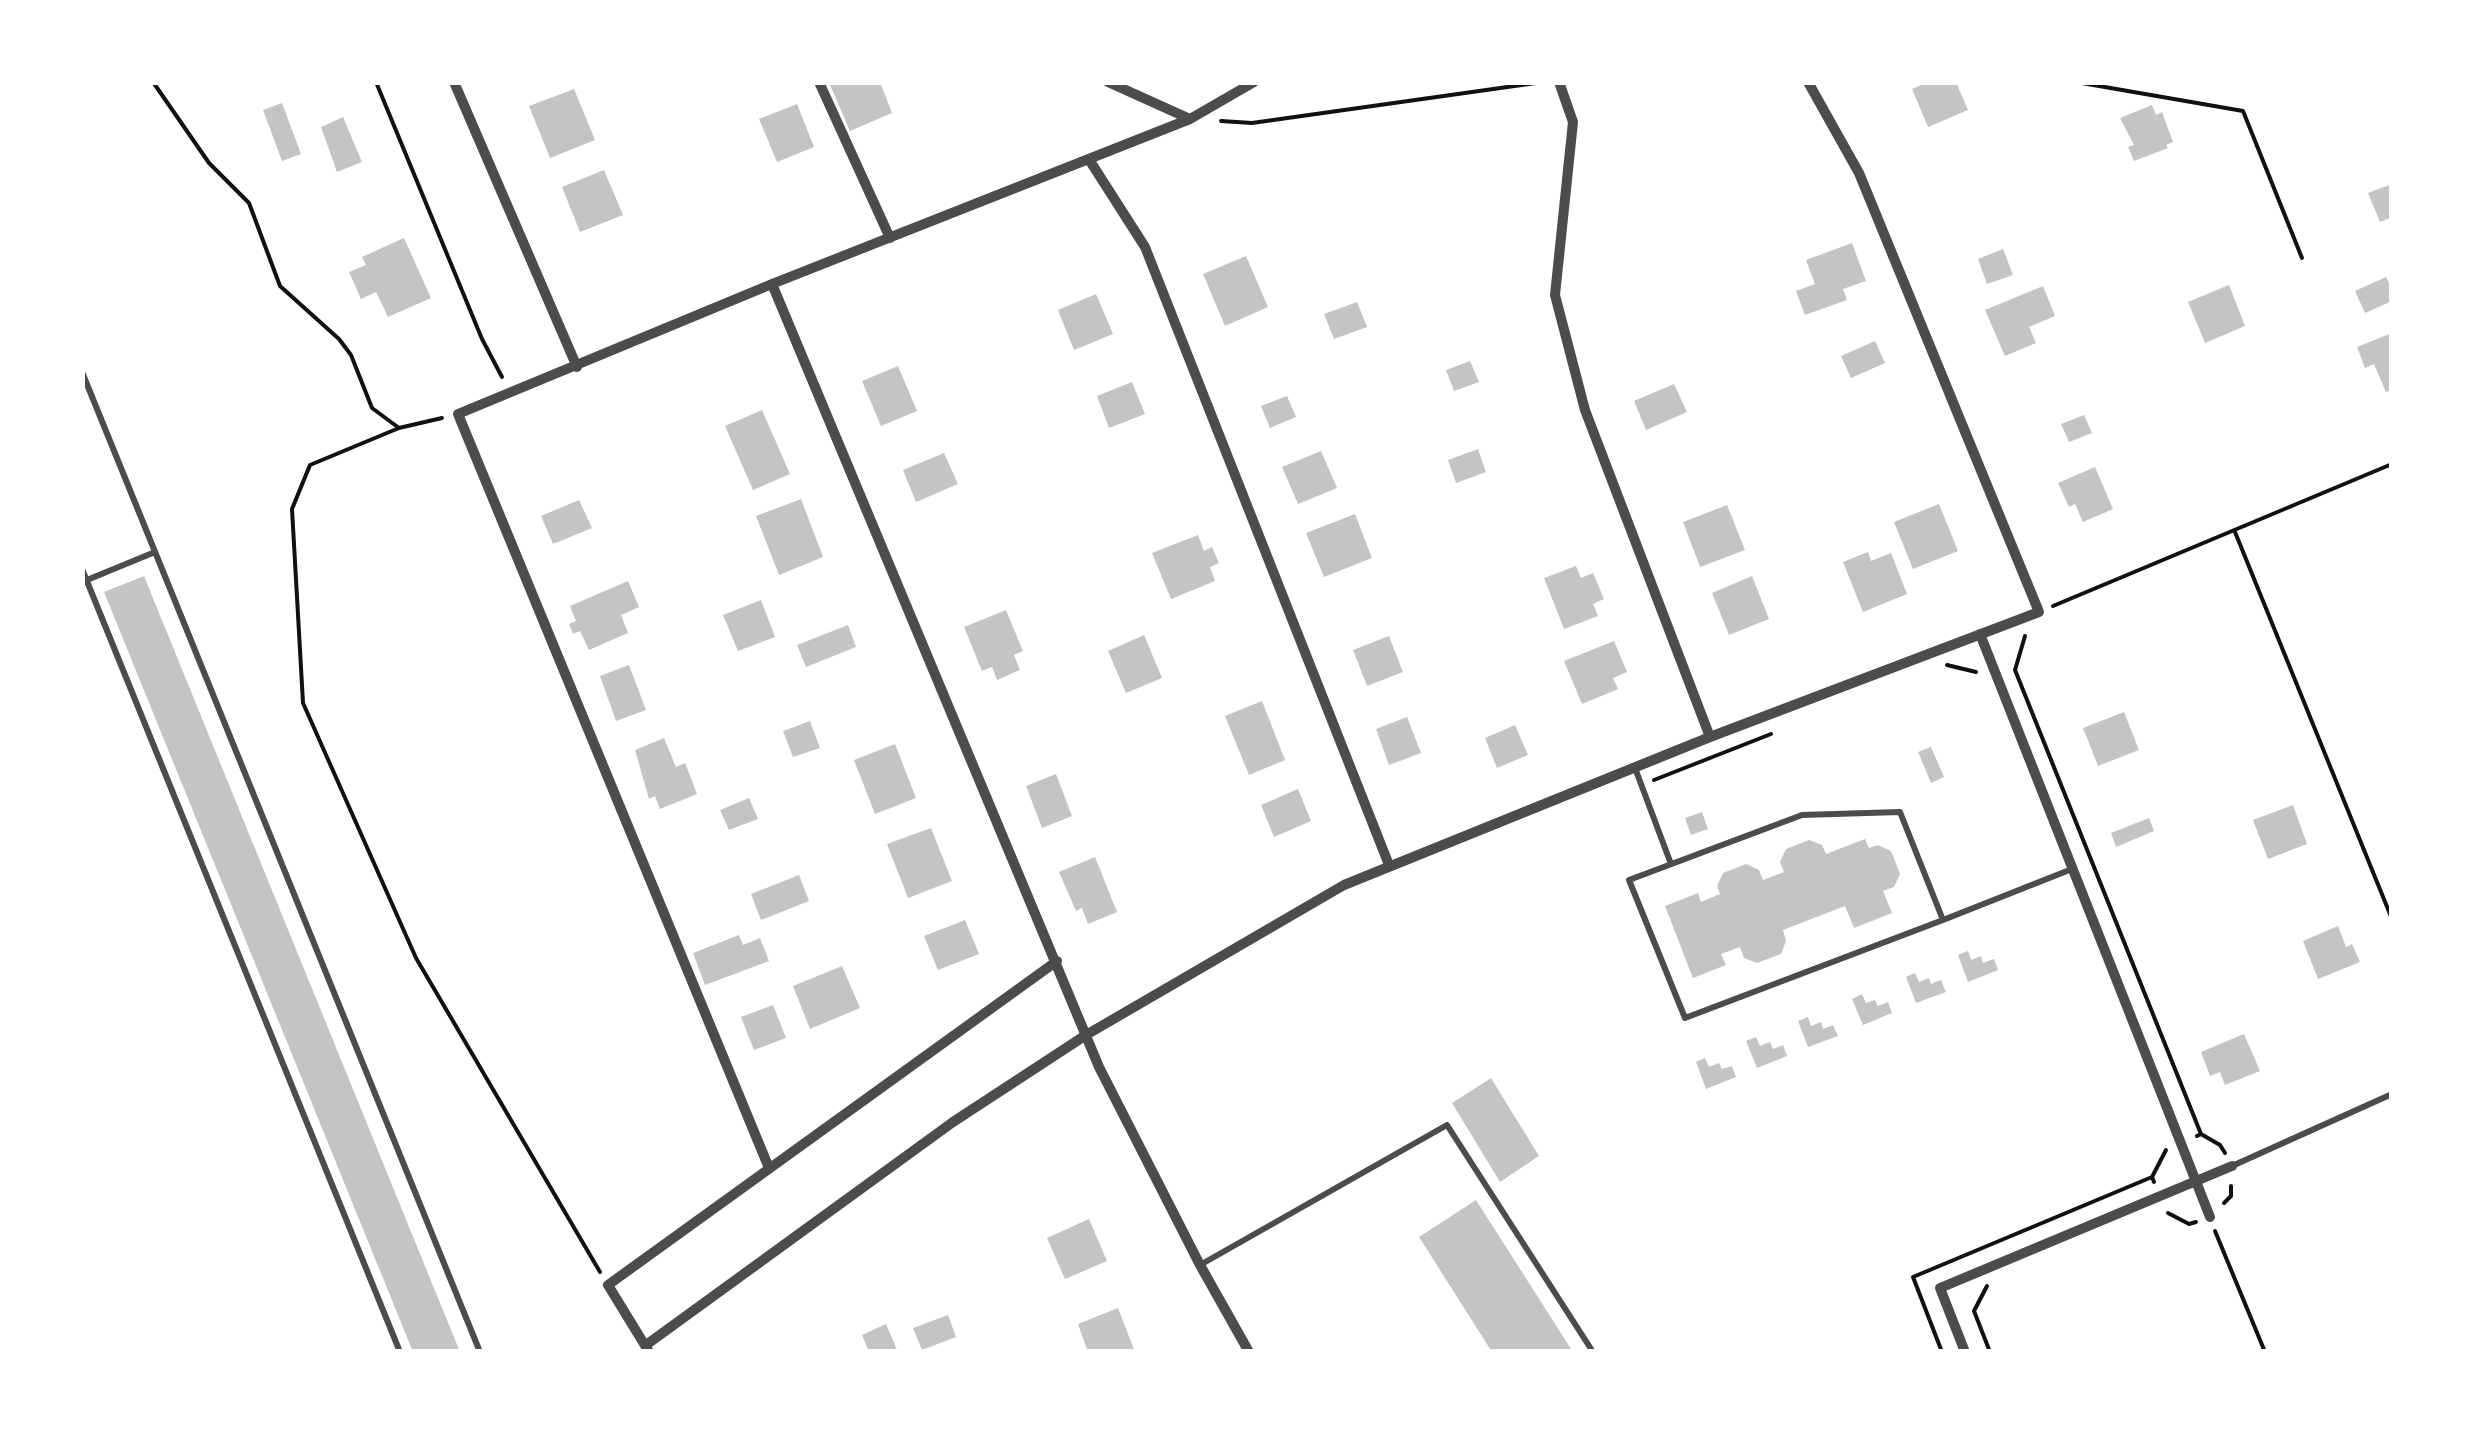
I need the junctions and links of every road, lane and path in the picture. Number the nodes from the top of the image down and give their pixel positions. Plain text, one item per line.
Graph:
1 (153, 82) edge
2 (376, 82) edge
3 (454, 82) edge
4 (818, 82) edge
5 (1108, 82) edge
6 (1254, 82) edge
7 (1543, 82) edge
8 (1560, 82) edge
9 (1808, 82) edge
10 (2076, 82) edge
11 (1190, 119) junction
12 (1090, 161) junction
13 (890, 238) junction
14 (2302, 258) dead end
15 (772, 284) junction
16 (577, 367) junction
17 (82, 372) edge
18 (511, 393) junction
19 (458, 414) junction
20 (399, 428) junction
21 (2392, 464) edge
22 (2235, 532) junction
23 (156, 552) junction
24 (82, 569) edge
25 (87, 580) junction
26 (2040, 612) junction
27 (2018, 620) junction
28 (1980, 634) junction
29 (1946, 665) dead end
30 (1982, 684) dead end
31 (1784, 729) dead end
32 (1710, 737) junction
33 (1634, 767) junction
34 (1641, 786) junction
35 (1672, 864) junction
36 (1389, 865) junction
37 (2072, 869) junction
38 (2392, 919) edge
39 (1942, 920) junction
40 (1057, 962) junction
41 (1086, 1036) junction
42 (2392, 1094) edge
43 (2200, 1134) junction
44 (2180, 1142) junction
45 (2232, 1166) junction
46 (770, 1168) junction
47 (2152, 1177) dead end
48 (2196, 1181) junction
49 (2167, 1212) dead end
50 (2210, 1217) junction
51 (1200, 1265) junction
52 (608, 1285) junction
53 (1988, 1285) dead end
54 (647, 1348) edge
55 (400, 1352) edge
56 (480, 1352) edge
57 (1249, 1352) edge
58 (1594, 1352) edge
59 (1964, 1352) edge
60 (1990, 1352) edge
61 (2265, 1352) edge

1 - 20 path
2 - 18 path
3 - 16 street
4 - 13 street
5 - 11 street
6 - 11 street
7 - 11 path
8 - 32 street
9 - 26 street
10 - 14 path
11 - 12 street
12 - 13 street
12 - 36 street
13 - 15 street
15 - 16 street
15 - 40 street
16 - 18 street
17 - 23 lane
18 - 19 street
19 - 20 path
19 - 46 street
20 - 52 path
21 - 22 path
22 - 26 path
22 - 38 path
23 - 25 lane
23 - 56 lane
24 - 25 lane
25 - 55 lane
26 - 27 street
27 - 28 street
27 - 43 path
28 - 32 street
28 - 37 street
29 - 30 path
31 - 34 path
32 - 33 street
33 - 34 lane
33 - 36 street
34 - 35 lane
35 - 39 lane
35 - 39 lane
36 - 41 street
37 - 39 lane
37 - 44 street
40 - 41 street
40 - 46 street
41 - 51 street
41 - 54 street
42 - 45 lane
43 - 44 path
43 - 45 path
44 - 47 path
44 - 48 street
45 - 48 street
45 - 50 path
46 - 52 street
48 - 50 street
48 - 59 street
49 - 50 path
50 - 61 path
51 - 57 street
51 - 58 lane
52 - 54 street
53 - 60 path

